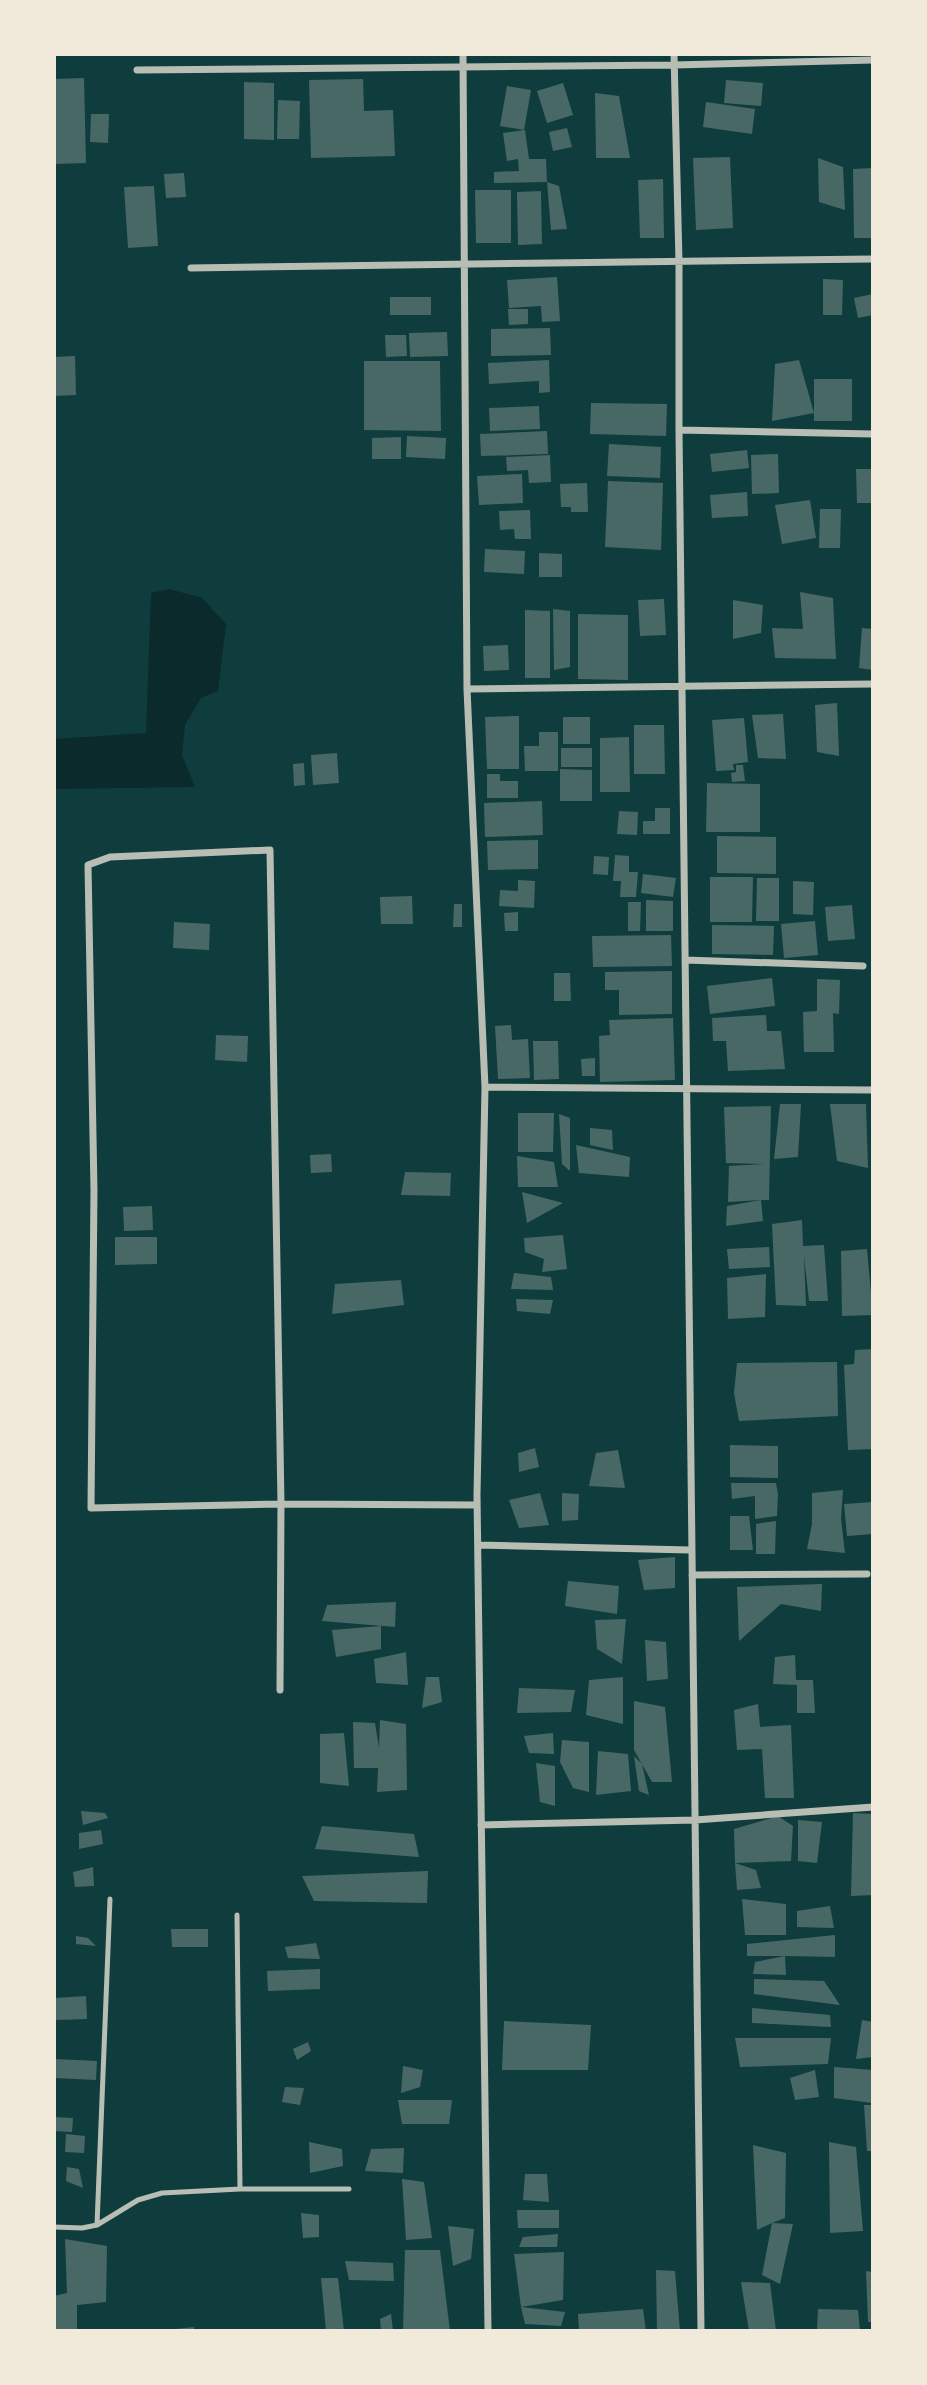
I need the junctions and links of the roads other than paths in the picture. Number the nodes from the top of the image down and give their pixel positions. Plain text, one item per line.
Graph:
1 (463, 54) edge
2 (674, 54) edge
3 (873, 60) edge
4 (674, 65) junction
5 (463, 67) junction
6 (137, 70) dead end
7 (873, 258) edge
8 (464, 262) junction
9 (679, 262) junction
10 (191, 268) dead end
11 (679, 430) junction
12 (873, 434) edge
13 (873, 684) edge
14 (682, 686) junction
15 (467, 689) junction
16 (685, 960) junction
17 (863, 966) dead end
18 (485, 1087) junction
19 (686, 1088) junction
20 (873, 1090) edge
21 (281, 1504) junction
22 (477, 1505) junction
23 (478, 1545) junction
24 (690, 1550) junction
25 (867, 1574) dead end
26 (692, 1575) junction
27 (280, 1690) dead end
28 (873, 1807) edge
29 (695, 1820) junction
30 (481, 1825) junction
31 (110, 1899) dead end
32 (237, 1915) dead end
33 (240, 2189) junction
34 (349, 2189) dead end
35 (97, 2225) junction
36 (54, 2227) edge
37 (488, 2331) edge
38 (701, 2331) edge

1 - 5 street
2 - 4 street
3 - 4 street
4 - 5 street
4 - 9 street
5 - 6 street
5 - 8 street
7 - 9 street
8 - 9 street
8 - 10 street
8 - 15 street
9 - 11 street
11 - 12 street
11 - 14 street
13 - 14 street
14 - 15 street
14 - 16 street
15 - 18 street
16 - 17 street
16 - 19 street
18 - 19 street
18 - 22 street
19 - 20 street
19 - 24 street
21 - 21 street
21 - 22 street
21 - 27 street
22 - 23 street
23 - 24 street
23 - 30 street
24 - 26 street
25 - 26 street
26 - 29 street
28 - 29 street
29 - 30 street
29 - 38 street
30 - 37 street
31 - 35 lane
32 - 33 lane
33 - 34 lane
33 - 35 lane
35 - 36 lane

